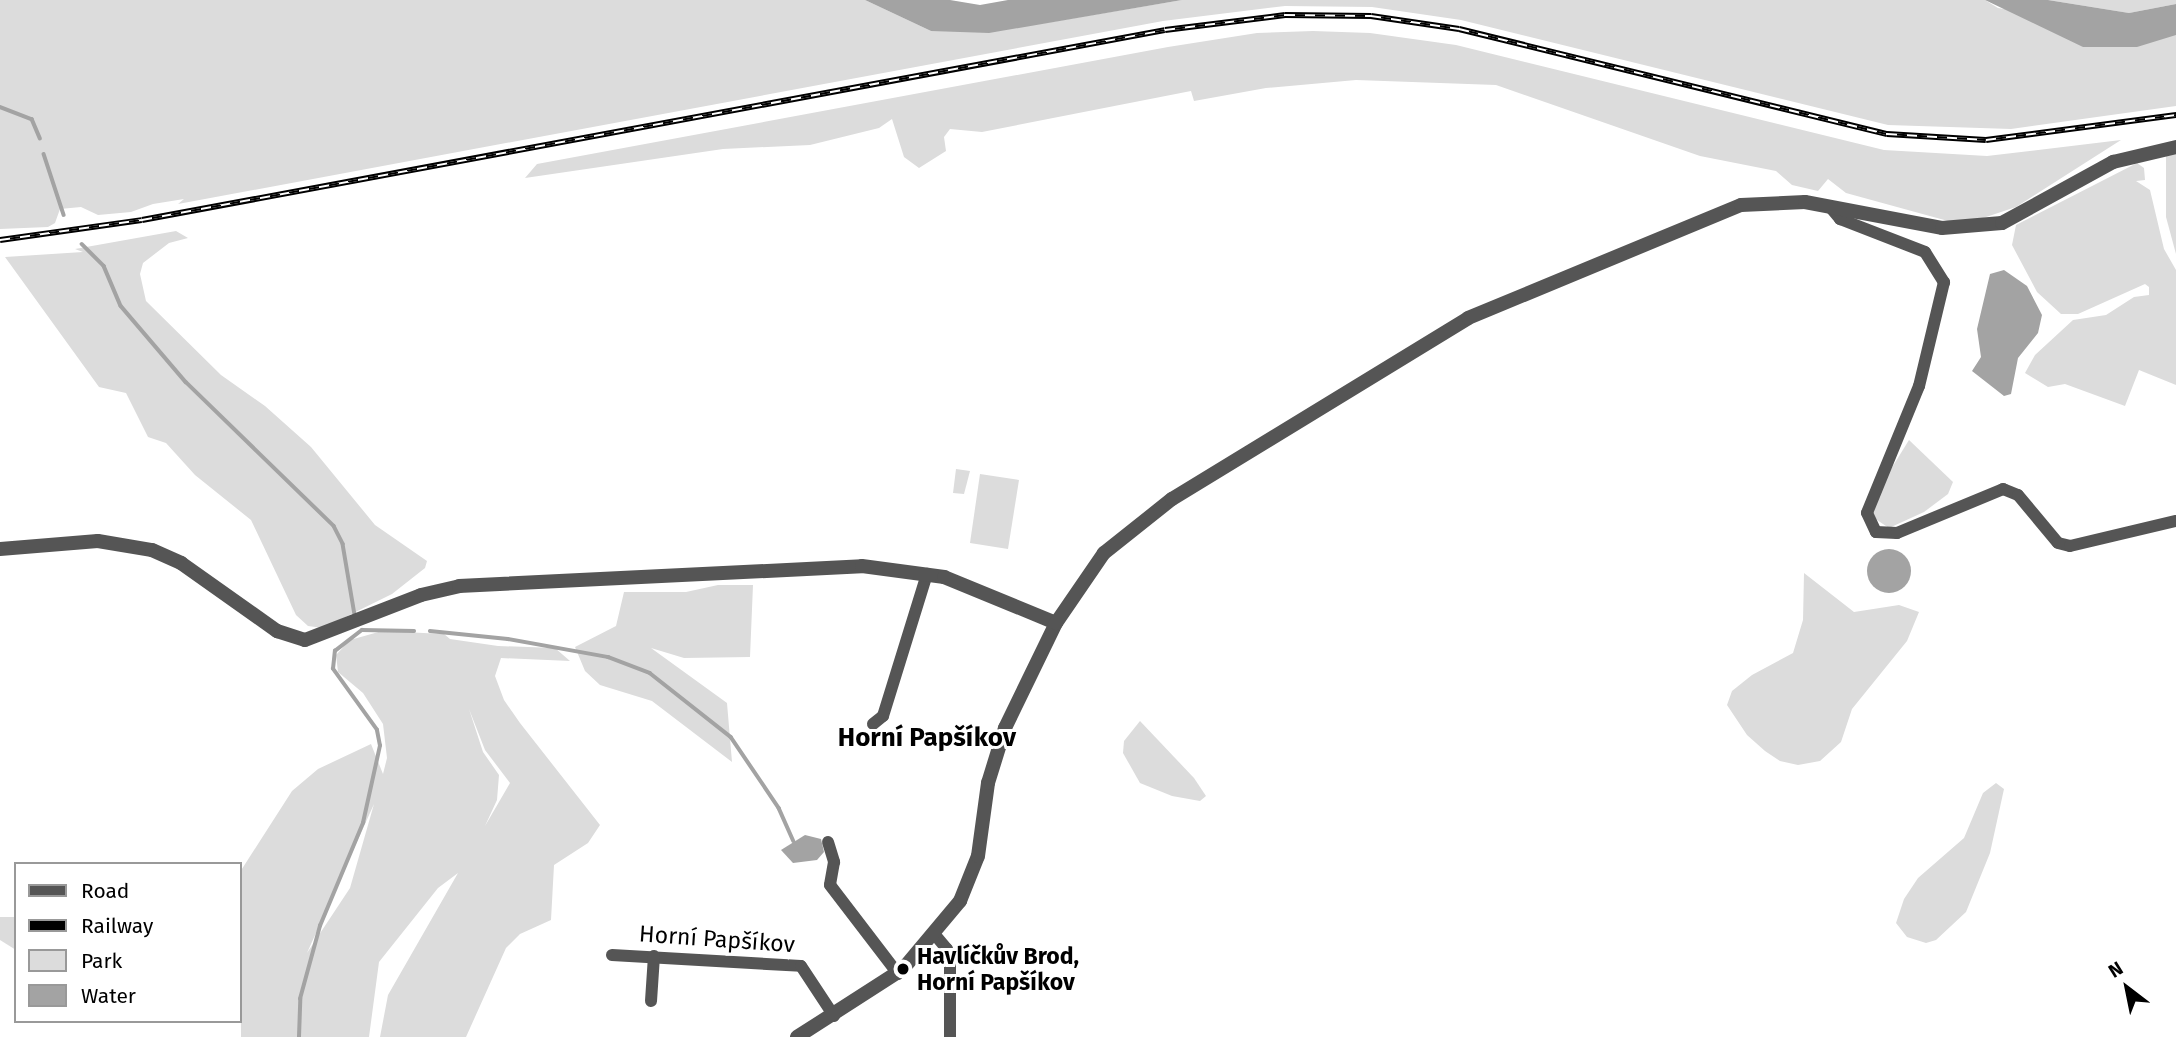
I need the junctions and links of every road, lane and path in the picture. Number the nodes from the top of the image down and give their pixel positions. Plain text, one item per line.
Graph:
1 (2176, 147) edge
2 (1830, 207) junction
3 (2176, 521) edge
4 (0, 550) edge
5 (927, 574) junction
6 (1056, 623) junction
7 (873, 724) dead end
8 (828, 842) dead end
9 (936, 936) junction
10 (612, 955) dead end
11 (653, 956) junction
12 (898, 974) junction
13 (651, 1001) dead end
14 (834, 1016) junction
15 (797, 1037) edge
16 (950, 1037) edge

1 - 2 street
2 - 3 street
2 - 6 street
4 - 5 street
5 - 6 street
5 - 7 street
6 - 9 street
8 - 12 street
9 - 12 street
9 - 16 street
10 - 11 street, Horní Papšíkov
11 - 13 street
11 - 14 street, Horní Papšíkov
12 - 14 street
14 - 15 street

